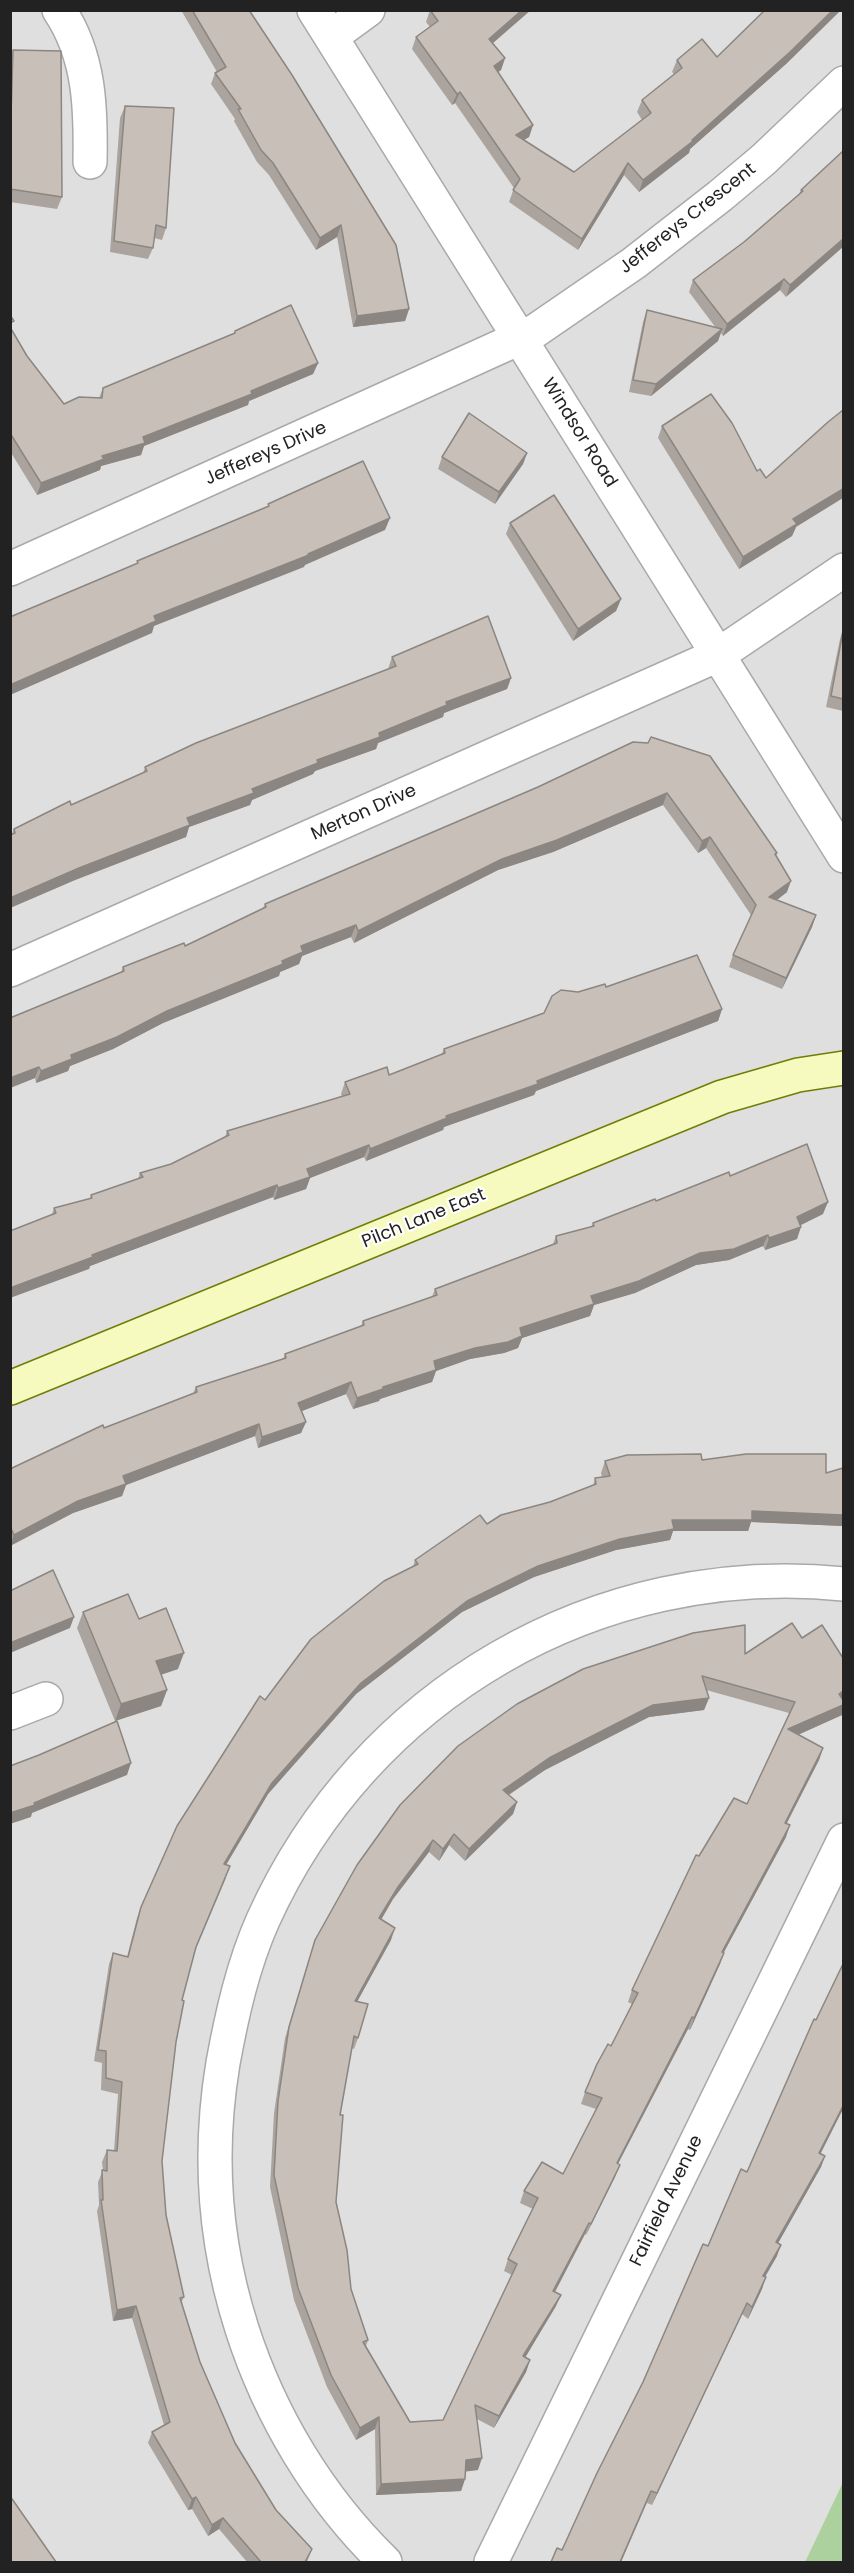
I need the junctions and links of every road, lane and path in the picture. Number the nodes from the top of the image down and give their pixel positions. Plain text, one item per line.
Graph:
1 (59, 10) edge
2 (368, 10) edge
3 (323, 24) edge
4 (843, 83) edge
5 (90, 162) dead end
6 (521, 338) junction
7 (12, 566) edge
8 (843, 570) edge
9 (718, 655) junction
10 (843, 856) edge
11 (10, 970) edge
12 (843, 1068) edge
13 (10, 1388) edge
14 (843, 1584) edge
15 (46, 1699) dead end
16 (10, 1713) edge
17 (843, 1840) edge
18 (385, 2562) edge
19 (491, 2562) edge

1 - 5 street
2 - 3 street
3 - 6 street, Windsor Road
4 - 6 street, Jeffereys Crescent
6 - 7 street, Jeffereys Drive
6 - 9 street, Windsor Road
8 - 9 street, Merton Drive
9 - 10 street, Windsor Road
9 - 11 street, Merton Drive
12 - 13 street, Pilch Lane East
14 - 18 street
15 - 16 street
17 - 19 street, Fairfield Avenue

